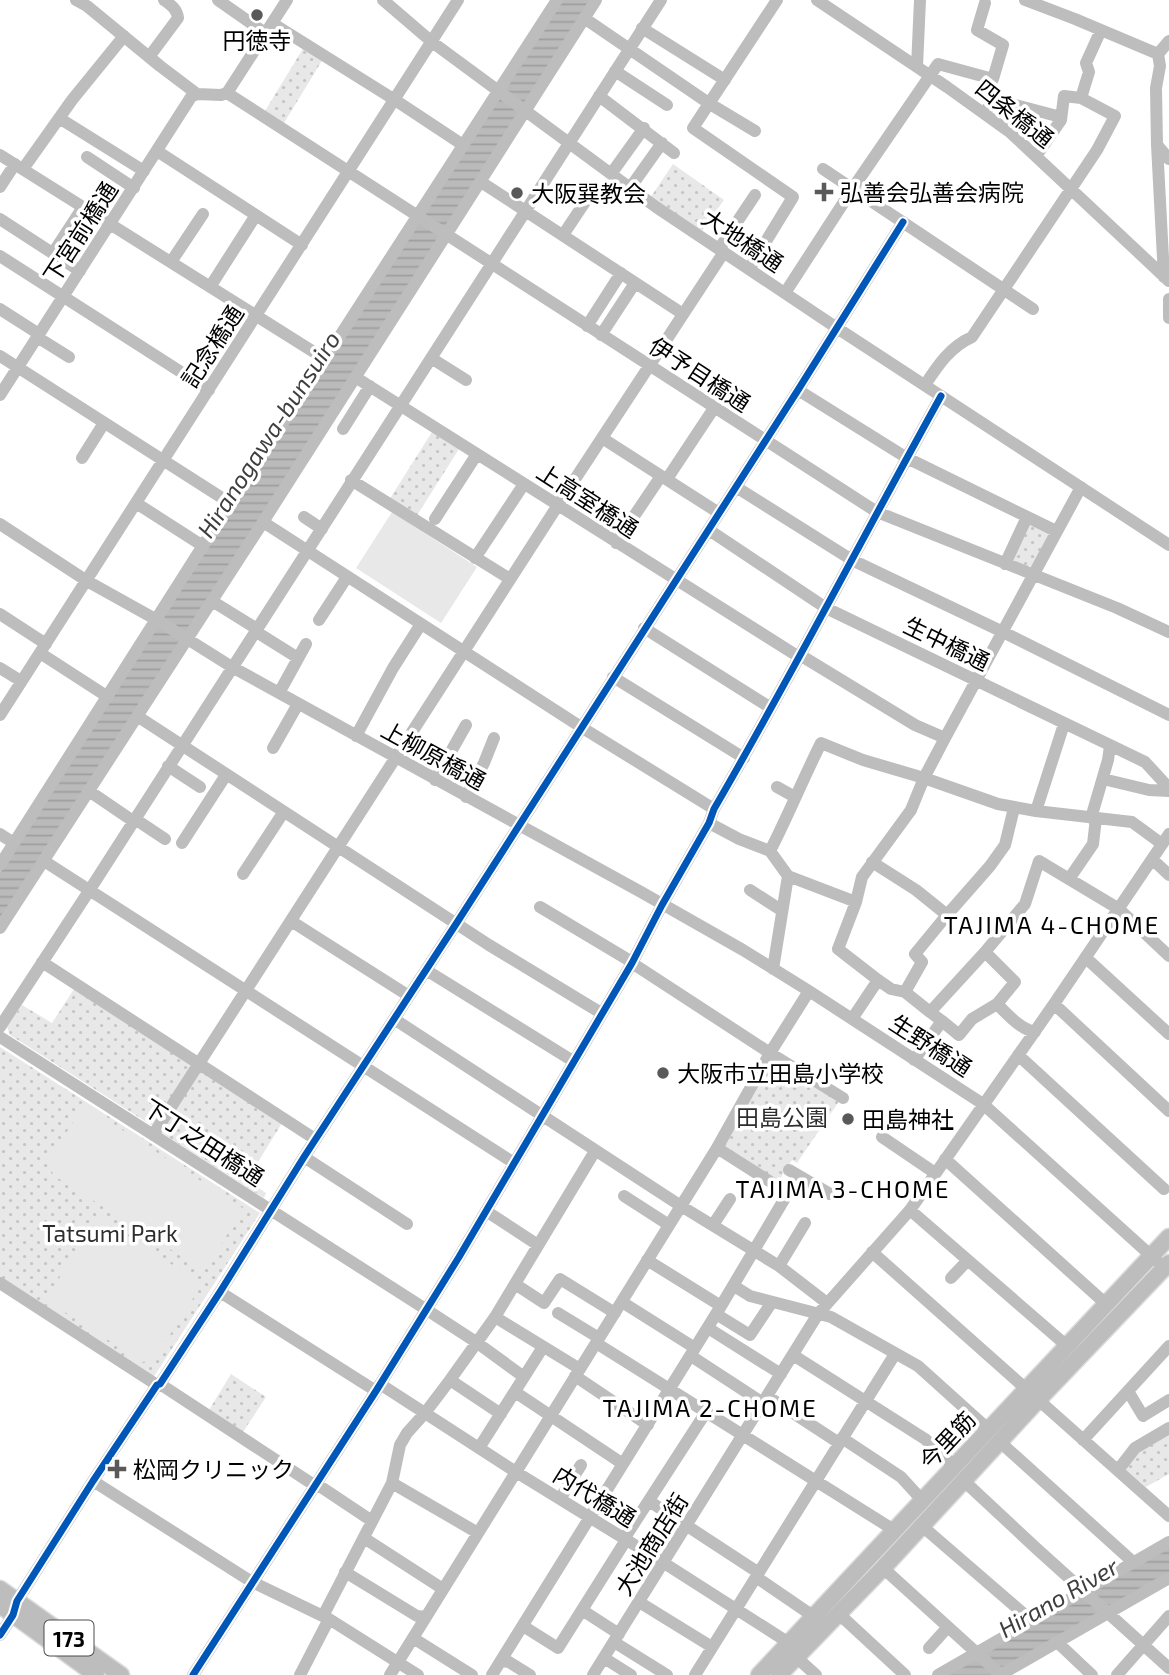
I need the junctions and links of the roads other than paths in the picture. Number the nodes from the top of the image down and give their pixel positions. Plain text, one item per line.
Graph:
1 (164, 0) edge
2 (218, 0) edge
3 (287, 0) edge
4 (383, 0) edge
5 (458, 0) edge
6 (557, 0) edge
7 (596, 0) edge
8 (661, 0) edge
9 (777, 0) edge
10 (817, 0) edge
11 (920, 0) edge
12 (1025, 0) edge
13 (982, 1) edge
14 (85, 2) edge
15 (584, 18) junction
16 (268, 28) junction
17 (642, 28) junction
18 (1101, 30) junction
19 (124, 36) junction
20 (1169, 41) edge
21 (432, 42) junction
22 (629, 48) junction
23 (149, 57) junction
24 (1162, 65) edge
25 (917, 67) junction
26 (615, 71) junction
27 (929, 75) junction
28 (725, 80) junction
29 (498, 92) junction
30 (227, 93) junction
31 (197, 94) junction
32 (599, 96) junction
33 (1082, 98) junction
34 (395, 100) junction
35 (710, 104) junction
36 (667, 105) dead end
37 (525, 111) junction
38 (984, 112) junction
39 (1061, 117) junction
40 (59, 118) junction
41 (644, 128) junction
42 (755, 131) dead end
43 (662, 143) junction
44 (570, 144) junction
45 (463, 145) junction
46 (1157, 145) junction
47 (157, 151) junction
48 (674, 153) dead end
49 (0, 155) edge
50 (1036, 156) junction
51 (87, 157) dead end
52 (1169, 159) edge
53 (19, 166) junction
54 (822, 169) dead end
55 (144, 171) junction
56 (349, 172) junction
57 (611, 174) junction
58 (481, 182) junction
59 (0, 187) edge
60 (134, 188) junction
61 (630, 188) junction
62 (853, 188) junction
63 (1071, 189) junction
64 (754, 195) dead end
65 (587, 199) dead end
66 (83, 207) junction
67 (526, 210) junction
68 (204, 214) dead end
69 (256, 215) junction
70 (418, 216) junction
71 (0, 219) edge
72 (904, 222) junction
73 (110, 225) junction
74 (563, 235) junction
75 (447, 236) junction
76 (302, 245) junction
77 (722, 251) junction
78 (53, 253) junction
79 (0, 256) edge
80 (171, 262) junction
81 (491, 264) junction
82 (749, 269) junction
83 (80, 271) junction
84 (621, 273) junction
85 (1167, 279) edge
86 (635, 283) junction
87 (210, 286) junction
88 (1004, 290) junction
89 (785, 293) junction
90 (64, 296) junction
91 (1169, 299) edge
92 (0, 309) edge
93 (1033, 309) dead end
94 (683, 314) junction
95 (257, 316) junction
96 (1169, 318) edge
97 (587, 326) junction
98 (837, 328) junction
99 (38, 335) junction
100 (601, 335) junction
101 (0, 356) edge
102 (69, 357) dead end
103 (431, 358) junction
104 (325, 359) junction
105 (649, 366) junction
106 (18, 367) junction
107 (355, 377) junction
108 (466, 380) dead end
109 (925, 385) junction
110 (370, 386) junction
111 (209, 390) junction
112 (798, 390) junction
113 (0, 394) edge
114 (942, 396) junction
115 (400, 405) junction
116 (714, 408) junction
117 (104, 423) junction
118 (343, 429) dead end
119 (602, 438) junction
120 (765, 441) junction
121 (477, 454) junction
122 (82, 458) dead end
123 (907, 458) junction
124 (163, 460) junction
125 (664, 477) junction
126 (351, 481) junction
127 (524, 484) junction
128 (736, 487) junction
129 (1081, 487) junction
130 (136, 503) junction
131 (230, 503) junction
132 (558, 505) junction
133 (877, 512) junction
134 (719, 513) junction
135 (304, 517) dead end
136 (1027, 517) junction
137 (435, 519) dead end
138 (263, 522) junction
139 (0, 524) edge
140 (321, 529) junction
141 (709, 530) junction
142 (1056, 531) junction
143 (616, 543) junction
144 (1169, 545) edge
145 (203, 546) junction
146 (307, 551) junction
147 (475, 558) junction
148 (852, 560) junction
149 (1004, 564) junction
150 (1034, 576) junction
151 (347, 577) junction
152 (510, 579) junction
153 (675, 580) junction
154 (87, 581) junction
155 (212, 601) junction
156 (827, 608) junction
157 (0, 614) edge
158 (157, 620) junction
159 (320, 620) dead end
160 (421, 624) junction
161 (644, 628) junction
162 (256, 630) junction
163 (1003, 632) junction
164 (1169, 632) edge
165 (187, 639) junction
166 (306, 644) dead end
167 (43, 649) junction
168 (464, 651) junction
169 (799, 656) junction
170 (298, 658) junction
171 (232, 667) junction
172 (0, 668) edge
173 (613, 677) junction
174 (21, 681) junction
175 (977, 681) junction
176 (279, 693) junction
177 (107, 697) junction
178 (298, 704) junction
179 (771, 708) junction
180 (1, 710) edge
181 (1169, 715) edge
182 (137, 716) junction
183 (1064, 724) junction
184 (466, 725) dead end
185 (581, 727) junction
186 (356, 736) junction
187 (494, 738) dead end
188 (946, 738) junction
189 (181, 746) junction
190 (1110, 746) junction
191 (272, 748) dead end
192 (396, 758) junction
193 (744, 758) junction
194 (168, 766) junction
195 (226, 775) junction
196 (924, 778) junction
197 (1103, 779) junction
198 (435, 780) junction
199 (200, 787) dead end
200 (777, 787) dead end
201 (1169, 790) edge
202 (89, 791) junction
203 (466, 797) junction
204 (795, 797) junction
205 (1014, 808) junction
206 (714, 809) junction
207 (1036, 811) junction
208 (283, 813) junction
209 (1094, 818) junction
210 (134, 820) junction
211 (709, 823) junction
212 (519, 826) junction
213 (0, 834) edge
214 (165, 839) dead end
215 (1166, 839) edge
216 (14, 843) junction
217 (182, 843) dead end
218 (338, 848) junction
219 (770, 850) junction
220 (1152, 859) junction
221 (44, 861) junction
222 (872, 862) junction
223 (0, 865) edge
224 (243, 874) dead end
225 (1169, 875) edge
226 (788, 876) junction
227 (1069, 879) junction
228 (750, 890) dead end
229 (89, 891) junction
230 (856, 902) junction
231 (662, 905) junction
232 (540, 906) dead end
233 (1119, 909) junction
234 (781, 910) junction
235 (947, 915) junction
236 (291, 920) junction
237 (456, 924) junction
238 (0, 928) edge
239 (985, 952) junction
240 (1169, 956) edge
241 (1086, 958) junction
242 (42, 962) junction
243 (632, 962) junction
244 (773, 969) junction
245 (426, 970) junction
246 (878, 981) junction
247 (809, 991) junction
248 (246, 992) junction
249 (905, 992) junction
250 (409, 996) junction
251 (997, 1004) junction
252 (1054, 1004) junction
253 (930, 1012) junction
254 (601, 1013) junction
255 (394, 1019) junction
256 (852, 1019) junction
257 (942, 1021) junction
258 (0, 1027) edge
259 (1035, 1032) junction
260 (1169, 1034) edge
261 (0, 1037) edge
262 (770, 1053) junction
263 (1018, 1055) junction
264 (914, 1060) junction
265 (573, 1061) junction
266 (199, 1064) junction
267 (363, 1067) junction
268 (843, 1098) dead end
269 (983, 1104) junction
270 (1169, 1111) edge
271 (542, 1115) junction
272 (153, 1135) junction
273 (882, 1137) dead end
274 (315, 1139) junction
275 (717, 1148) junction
276 (595, 1150) junction
277 (304, 1157) junction
278 (945, 1159) junction
279 (514, 1163) junction
280 (935, 1173) junction
281 (779, 1187) junction
282 (1167, 1192) edge
283 (830, 1194) dead end
284 (624, 1196) dead end
285 (730, 1199) dead end
286 (681, 1206) junction
287 (271, 1210) junction
288 (910, 1210) junction
289 (486, 1211) junction
290 (805, 1223) dead end
291 (407, 1224) dead end
292 (669, 1225) junction
293 (713, 1225) junction
294 (1169, 1237) edge
295 (538, 1245) junction
296 (754, 1251) junction
297 (872, 1252) junction
298 (1152, 1256) junction
299 (647, 1260) junction
300 (968, 1260) junction
301 (779, 1266) junction
302 (1168, 1268) edge
303 (951, 1278) dead end
304 (0, 1283) edge
305 (515, 1284) junction
306 (734, 1286) junction
307 (220, 1292) junction
308 (772, 1302) junction
309 (827, 1303) junction
310 (1106, 1304) junction
311 (618, 1307) junction
312 (427, 1310) junction
313 (719, 1310) junction
314 (558, 1313) dead end
315 (818, 1314) junction
316 (495, 1317) junction
317 (708, 1328) junction
318 (597, 1341) junction
319 (476, 1342) junction
320 (1067, 1346) junction
321 (1169, 1346) edge
322 (543, 1347) junction
323 (693, 1352) junction
324 (895, 1354) junction
325 (793, 1355) junction
326 (578, 1373) junction
327 (781, 1374) junction
328 (524, 1377) junction
329 (450, 1380) junction
330 (159, 1385) junction
331 (378, 1387) junction
332 (670, 1388) junction
333 (1128, 1391) junction
334 (515, 1392) junction
335 (1032, 1395) junction
336 (1169, 1399) edge
337 (765, 1400) junction
338 (866, 1401) junction
339 (706, 1412) junction
340 (425, 1413) junction
341 (500, 1413) junction
342 (551, 1416) junction
343 (648, 1425) junction
344 (1169, 1428) edge
345 (988, 1429) junction
346 (744, 1435) junction
347 (1083, 1440) junction
348 (841, 1441) junction
349 (1000, 1442) junction
350 (479, 1448) junction
351 (624, 1464) junction
352 (581, 1465) dead end
353 (954, 1466) junction
354 (1118, 1470) junction
355 (516, 1472) junction
356 (816, 1480) junction
357 (93, 1481) junction
358 (964, 1481) junction
359 (392, 1483) junction
360 (315, 1484) junction
361 (560, 1499) junction
362 (922, 1500) junction
363 (649, 1501) junction
364 (1169, 1516) edge
365 (589, 1517) junction
366 (372, 1521) junction
367 (687, 1525) junction
368 (922, 1526) junction
369 (894, 1530) junction
370 (478, 1533) junction
371 (363, 1538) junction
372 (625, 1539) junction
373 (1169, 1542) edge
374 (1133, 1562) junction
375 (664, 1563) junction
376 (883, 1568) junction
377 (345, 1572) junction
378 (757, 1575) junction
379 (252, 1582) junction
380 (1166, 1584) edge
381 (0, 1588) edge
382 (443, 1589) junction
383 (1085, 1592) junction
384 (639, 1602) junction
385 (0, 1605) edge
386 (15, 1608) junction
387 (736, 1609) junction
388 (582, 1610) junction
389 (1107, 1612) junction
390 (839, 1614) junction
391 (813, 1616) junction
392 (1169, 1616) edge
393 (426, 1617) junction
394 (326, 1618) junction
395 (1032, 1621) junction
396 (523, 1626) junction
397 (947, 1628) junction
398 (0, 1635) edge
399 (413, 1638) junction
400 (616, 1638) junction
401 (1057, 1642) junction
402 (1143, 1645) junction
403 (712, 1647) junction
404 (929, 1648) dead end
405 (792, 1650) junction
406 (977, 1654) junction
407 (604, 1658) junction
408 (501, 1661) junction
409 (398, 1662) junction
410 (1169, 1668) edge
411 (305, 1673) edge
412 (999, 1674) edge
413 (96, 1675) edge
414 (121, 1675) edge
415 (193, 1675) edge
416 (390, 1675) edge
417 (418, 1675) edge
418 (472, 1675) edge
419 (492, 1675) edge
420 (530, 1675) edge
421 (593, 1675) edge
422 (631, 1675) edge
423 (667, 1675) edge
424 (695, 1675) edge
425 (759, 1675) edge
426 (779, 1675) edge
427 (816, 1675) edge
428 (905, 1675) edge
429 (937, 1675) edge
430 (1092, 1675) edge
431 (1117, 1675) edge

1 - 23 street
2 - 16 street
3 - 16 street
4 - 21 street
5 - 21 street, 記念橋通
6 - 29 street
7 - 15 street
8 - 17 street
9 - 28 street
10 - 25 street, 四条橋通
11 - 25 street
12 - 18 street
13 - 27 street
14 - 19 street
15 - 22 street
15 - 37 street
16 - 30 street
16 - 34 street
17 - 22 street
17 - 28 street
18 - 24 street
18 - 33 street
19 - 23 street
19 - 40 street
20 - 24 street
21 - 29 street
21 - 34 street, 記念橋通
22 - 26 street
22 - 35 street
23 - 31 street
24 - 46 street
25 - 27 street, 四条橋通
26 - 32 street
26 - 36 street
27 - 38 street, 四条橋通
27 - 62 street
28 - 35 street
29 - 37 street, 大地橋通
29 - 45 street
30 - 31 street
30 - 56 street
31 - 47 street, 下宮前橋通
32 - 41 street
32 - 44 street
33 - 39 street
33 - 63 street
34 - 45 street
34 - 56 street, 記念橋通
35 - 42 street
35 - 82 street
37 - 44 street, 大地橋通
37 - 58 street
38 - 39 street
38 - 50 street, 四条橋通
39 - 50 street
40 - 53 street
40 - 55 street
41 - 43 street
41 - 57 street
43 - 48 street
43 - 61 street
44 - 57 street, 大地橋通
44 - 67 street
45 - 70 street
46 - 52 street
46 - 85 street
47 - 55 street, 下宮前橋通
47 - 69 street
49 - 53 street
50 - 63 street, 四条橋通
51 - 60 street
53 - 59 street
53 - 66 street
54 - 62 street
55 - 60 street, 下宮前橋通
56 - 70 street
56 - 76 street, 記念橋通
57 - 61 street, 大地橋通
58 - 67 street
58 - 75 street
60 - 73 street, 下宮前橋通
61 - 77 street, 大地橋通
62 - 72 street
62 - 89 street
63 - 85 street, 四条橋通
63 - 88 street
64 - 77 street
65 - 74 street
66 - 73 street
66 - 78 street
67 - 74 street
67 - 81 street
68 - 80 street
69 - 76 street
69 - 87 street
70 - 75 street, 伊予目橋通
70 - 104 street
71 - 78 street
72 - 88 street
72 - 98 street
73 - 80 street
73 - 83 street, 下宮前橋通
74 - 84 street
75 - 81 street, 伊予目橋通
75 - 107 street
76 - 95 street, 記念橋通
77 - 82 street, 大地橋通
77 - 94 street
78 - 83 street
79 - 90 street
80 - 87 street
81 - 97 street, 伊予目橋通
81 - 103 street
82 - 89 street, 大地橋通
83 - 90 street, 下宮前橋通
84 - 86 street
84 - 97 street
86 - 94 street
86 - 100 street
87 - 95 street
88 - 93 street
88 - 109 street
89 - 98 street, 大地橋通
90 - 99 street, 下宮前橋通
90 - 111 street
91 - 96 street
92 - 99 street
94 - 105 street
95 - 104 street
95 - 111 street, 記念橋通
97 - 100 street, 伊予目橋通
98 - 109 street, 大地橋通
98 - 112 street
99 - 102 street
99 - 106 street, 下宮前橋通
100 - 105 street, 伊予目橋通
101 - 106 street
103 - 108 street
103 - 115 street
104 - 131 street
105 - 116 street, 伊予目橋通
105 - 119 street
106 - 113 street, 下宮前橋通
106 - 117 street
107 - 110 street, 上高室橋通
107 - 138 street
109 - 114 street, 大地橋通
110 - 115 street, 上高室橋通
110 - 118 street
111 - 124 street, 記念橋通
112 - 120 street
112 - 123 street
114 - 123 street
114 - 129 street, 大地橋通
115 - 121 street, 上高室橋通
115 - 126 street
116 - 120 street, 伊予目橋通
116 - 125 street
117 - 122 street
117 - 124 street
119 - 125 street
119 - 132 street
120 - 128 street
120 - 133 street, 伊予目橋通
121 - 127 street, 上高室橋通
121 - 137 street
123 - 133 street
123 - 136 street
124 - 130 street, 記念橋通
124 - 131 street
125 - 134 street
125 - 143 street
126 - 140 street
126 - 147 street
127 - 132 street, 上高室橋通
127 - 147 street
128 - 134 street
128 - 148 street
129 - 142 street
129 - 144 street, 大地橋通
130 - 145 street
130 - 154 street, 記念橋通
131 - 145 street
132 - 143 street, 上高室橋通
132 - 152 street
133 - 148 street
133 - 149 street, 伊予目橋通
134 - 141 street
135 - 140 street
136 - 142 street
136 - 149 street
138 - 146 street
138 - 155 street
139 - 154 street
140 - 146 street
141 - 153 street
141 - 156 street, 生中橋通
142 - 150 street
143 - 153 street, 上高室橋通
145 - 158 street
146 - 151 street
146 - 162 street
147 - 152 street
148 - 156 street
148 - 163 street
149 - 150 street, 伊予目橋通
150 - 163 street
150 - 164 street, 伊予目橋通
151 - 159 street
151 - 160 street
152 - 168 street
153 - 161 street
153 - 169 street, 上高室橋通
154 - 158 street
154 - 167 street, 記念橋通
155 - 162 street
155 - 165 street
156 - 169 street
156 - 175 street, 生中橋通
157 - 167 street
158 - 165 street, 上柳原橋通
158 - 177 street
160 - 168 street
160 - 186 street
161 - 173 street
161 - 179 street
162 - 170 street
162 - 171 street
163 - 175 street
163 - 181 street
165 - 171 street, 上柳原橋通
165 - 182 street
166 - 170 street
167 - 174 street, 記念橋通
167 - 177 street
168 - 185 street
168 - 192 street
169 - 179 street
169 - 188 street, 上高室橋通
170 - 176 street
171 - 176 street, 上柳原橋通
171 - 189 street
172 - 174 street
173 - 185 street
173 - 193 street
174 - 180 street, 記念橋通
175 - 183 street, 生中橋通
175 - 188 street
176 - 178 street, 上柳原橋通
177 - 216 street
178 - 186 street, 上柳原橋通
178 - 191 street
179 - 193 street
182 - 189 street
182 - 202 street
183 - 190 street, 生中橋通
183 - 207 street
184 - 198 street
185 - 206 street
185 - 212 street
186 - 192 street, 上柳原橋通
187 - 203 street
188 - 196 street
189 - 194 street
189 - 195 street
190 - 197 street
190 - 201 street, 生中橋通
192 - 198 street, 上柳原橋通
192 - 218 street
193 - 206 street
194 - 199 street
194 - 210 street
195 - 208 street
195 - 217 street
196 - 204 street
196 - 205 street
196 - 222 street
197 - 201 street
197 - 209 street
198 - 203 street, 上柳原橋通
200 - 204 street
202 - 210 street
202 - 221 street
203 - 212 street, 上柳原橋通
204 - 219 street
205 - 207 street
205 - 235 street
206 - 211 street
207 - 209 street
208 - 218 street
208 - 224 street
209 - 215 street
209 - 227 street
210 - 214 street
210 - 229 street
211 - 219 street
211 - 231 street
212 - 231 street, 上柳原橋通
212 - 237 street
213 - 216 street
215 - 220 street, 大池商店街
216 - 223 street
218 - 236 street
218 - 237 street
219 - 226 street
220 - 225 street
220 - 233 street, 大池商店街
221 - 229 street
221 - 238 street
222 - 230 street
222 - 235 street
226 - 230 street
226 - 234 street
227 - 233 street
227 - 239 street
228 - 234 street
229 - 242 street
229 - 248 street
230 - 246 street
231 - 243 street
231 - 244 street, 生野橋通
232 - 243 street
233 - 240 street
233 - 241 street, 大池商店街
234 - 244 street
235 - 249 street
236 - 248 street
236 - 250 street
237 - 245 street
237 - 254 street
239 - 251 street
239 - 253 street
241 - 252 street, 大池商店街
241 - 260 street
242 - 258 street
242 - 266 street
243 - 254 street
243 - 262 street
244 - 247 street, 生野橋通
245 - 250 street
245 - 265 street
246 - 249 street
246 - 256 street
247 - 256 street, 生野橋通
247 - 262 street
248 - 266 street
248 - 267 street
249 - 253 street
250 - 255 street
251 - 257 street
251 - 259 street
252 - 259 street, 大池商店街
252 - 270 street
253 - 257 street
254 - 265 street
255 - 267 street
255 - 271 street
256 - 264 street, 生野橋通
257 - 264 street
259 - 263 street, 大池商店街
261 - 272 street, 下丁之田橋通
262 - 268 street
262 - 275 street
263 - 269 street, 大池商店街
263 - 282 street
264 - 269 street, 生野橋通
265 - 271 street
266 - 272 street
266 - 274 street
267 - 274 street
267 - 279 street
269 - 278 street, 大池商店街
269 - 298 street, 生野橋通
271 - 276 street
271 - 279 street
272 - 287 street, 下丁之田橋通
273 - 280 street
274 - 277 street
275 - 281 street
275 - 286 street
276 - 286 street
276 - 295 street
277 - 287 street
277 - 291 street
278 - 280 street, 大池商店街
278 - 310 street
279 - 289 street
280 - 288 street, 大池商店街
281 - 283 street
281 - 296 street
284 - 292 street
285 - 293 street
286 - 292 street
286 - 293 street
287 - 307 street
287 - 312 street, 下丁之田橋通
288 - 297 street, 大池商店街
288 - 300 street
289 - 295 street
289 - 312 street
290 - 301 street
292 - 299 street
293 - 296 street
294 - 298 main road, 今里筋
295 - 305 street
296 - 301 street
296 - 306 street
297 - 309 street, 大池商店街
297 - 335 street
298 - 302 street, 生野橋通
298 - 310 main road, 今里筋
299 - 311 street
299 - 313 street
300 - 303 street
300 - 320 street
301 - 309 street
302 - 335 main road, 今里筋
304 - 330 street
305 - 311 street
305 - 316 street
306 - 308 street
306 - 313 street
307 - 330 street
307 - 331 street, 内代橋通
308 - 313 street
308 - 315 street
309 - 315 street, 大池商店街
310 - 320 main road, 今里筋
311 - 318 street
311 - 323 street
312 - 319 street, 下丁之田橋通
312 - 331 street
313 - 317 street
314 - 318 street
315 - 324 street
315 - 325 street, 大池商店街
316 - 319 street
316 - 322 street
317 - 323 street
317 - 327 street
318 - 326 street
318 - 332 street
319 - 328 street, 下丁之田橋通
319 - 329 street
320 - 335 main road, 今里筋
321 - 333 street
322 - 326 street
322 - 328 street
323 - 332 street
323 - 337 street
324 - 338 street
324 - 345 street
325 - 327 street, 大池商店街
325 - 338 street
326 - 342 street
326 - 343 street
327 - 337 street, 大池商店街
328 - 334 street
329 - 340 street
329 - 341 street
330 - 357 street
330 - 360 street
331 - 340 street, 内代橋通
331 - 360 street
332 - 339 street
332 - 343 street
333 - 336 street
333 - 347 street
334 - 341 street
334 - 342 street
335 - 345 main road, 今里筋
335 - 347 street
335 - 349 main road, 今里筋
337 - 346 street, 大池商店街
337 - 348 street
338 - 348 street
338 - 353 street
339 - 346 street
339 - 363 street
340 - 350 street, 内代橋通
340 - 359 street
341 - 350 street
342 - 351 street
342 - 355 street
343 - 351 street
344 - 354 street
345 - 353 main road, 今里筋
346 - 356 street
346 - 367 street, 大池商店街
347 - 354 street
348 - 356 street
348 - 362 street
349 - 358 main road, 今里筋
349 - 374 street
350 - 355 street, 内代橋通
351 - 365 street
352 - 361 street
353 - 362 main road, 今里筋
354 - 364 street
355 - 361 street, 内代橋通
355 - 370 street
356 - 369 street
356 - 378 street
357 - 379 street
357 - 386 street
358 - 368 main road, 今里筋
358 - 383 street
359 - 366 street
359 - 370 street
360 - 366 street
360 - 379 street
361 - 365 street, 内代橋通
362 - 369 main road, 今里筋
363 - 367 street
363 - 372 street
365 - 372 street, 内代橋通
365 - 396 street
366 - 371 street
367 - 375 street, 大池商店街
367 - 378 street
368 - 376 main road, 今里筋
368 - 395 street
369 - 391 main road, 今里筋
370 - 382 street
371 - 377 street
371 - 382 street
372 - 375 street, 内代橋通
372 - 388 street
373 - 374 street
374 - 383 street
375 - 384 street, 大池商店街
375 - 387 street, 内代橋通
376 - 390 main road, 今里筋
376 - 397 street
377 - 393 street
377 - 394 street
378 - 387 street
378 - 391 street
379 - 394 street
379 - 415 street
380 - 389 street
381 - 386 main road, 173
382 - 393 street
383 - 389 street
383 - 395 street
384 - 400 street, 大池商店街
384 - 403 street
385 - 386 main road, 173
386 - 398 street
386 - 413 main road, 173
386 - 414 main road, 173
387 - 403 street
387 - 405 street, 内代橋通
388 - 396 street
388 - 400 street
389 - 401 street
389 - 402 street
390 - 405 main road, 今里筋
390 - 428 street
391 - 405 main road, 今里筋
392 - 402 street
393 - 399 street
394 - 409 street
394 - 411 street
395 - 406 street
396 - 408 street
397 - 404 street
397 - 406 street
399 - 409 street
399 - 418 street
400 - 407 street, 大池商店街
400 - 423 street
401 - 412 street
401 - 430 street
402 - 410 street
402 - 431 street
403 - 424 street
405 - 425 main road, 今里筋
405 - 426 main road, 今里筋
405 - 427 street, 内代橋通
406 - 412 street
406 - 429 street
407 - 421 street, 大池商店街
407 - 422 street
408 - 419 street
408 - 420 street
409 - 416 street
409 - 417 street

